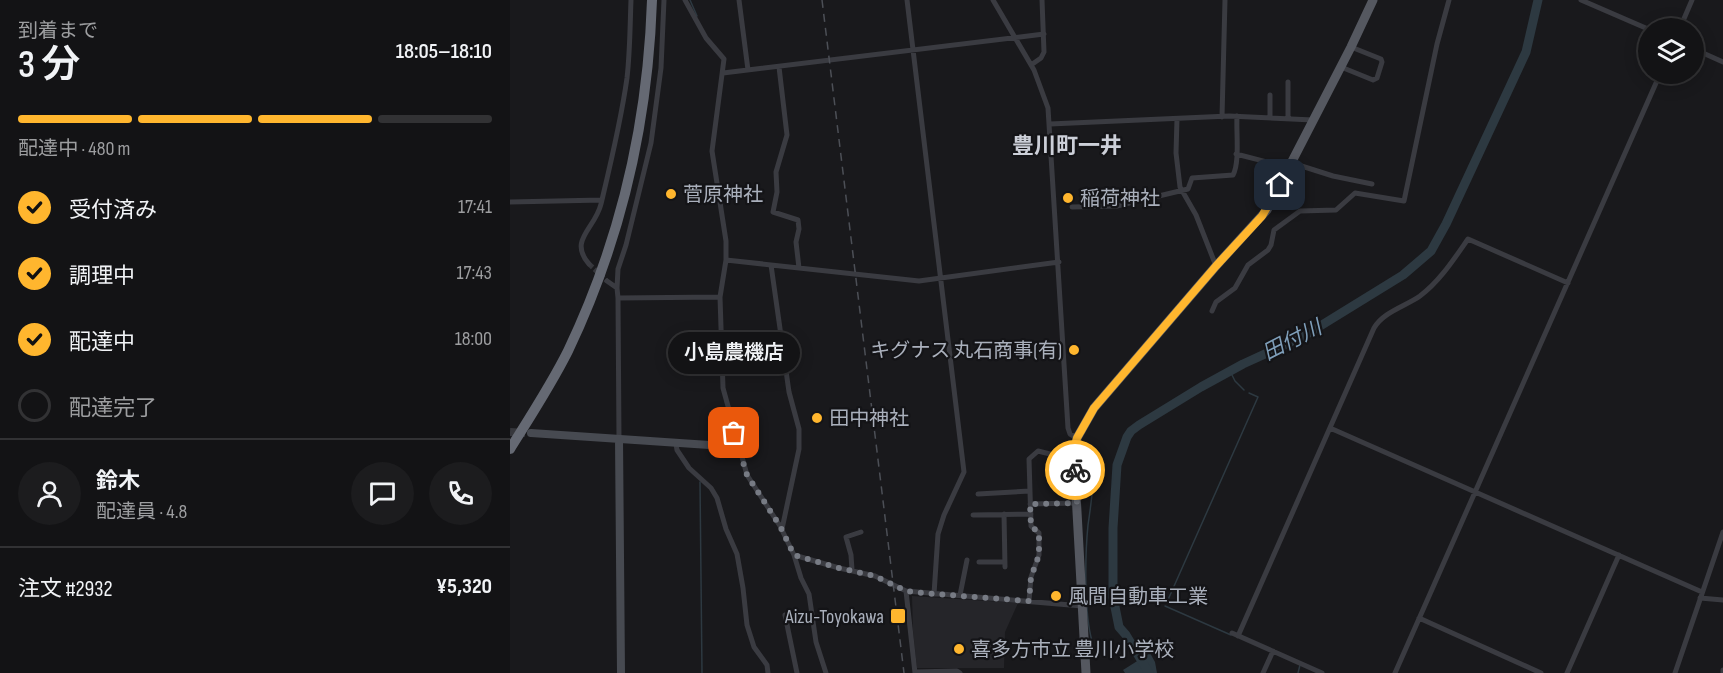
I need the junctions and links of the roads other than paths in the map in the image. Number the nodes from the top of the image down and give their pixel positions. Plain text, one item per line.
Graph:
1 (632, 0) edge
2 (646, 0) edge
3 (652, 0) edge
4 (664, 0) edge
5 (685, 0) edge
6 (739, 0) edge
7 (907, 0) edge
8 (993, 0) edge
9 (1042, 0) edge
10 (1225, 0) edge
11 (1373, 0) edge
12 (1449, 0) edge
13 (1581, 0) edge
14 (1692, 0) edge
15 (1684, 18) edge
16 (1638, 25) edge
17 (1044, 34) junction
18 (1015, 38) junction
19 (1351, 47) junction
20 (912, 50) junction
21 (1704, 53) edge
22 (1723, 62) edge
23 (1031, 65) junction
24 (779, 67) junction
25 (1341, 67) junction
26 (748, 70) junction
27 (723, 73) junction
28 (1288, 82) dead end
29 (1656, 84) edge
30 (1270, 96) dead end
31 (1237, 116) junction
32 (1222, 117) junction
33 (1270, 118) junction
34 (1288, 118) junction
35 (1177, 119) junction
36 (1313, 120) junction
37 (1050, 124) junction
38 (1236, 154) junction
39 (1290, 167) junction
40 (1372, 184) dead end
41 (1182, 190) junction
42 (602, 200) junction
43 (510, 202) edge
44 (1072, 207) dead end
45 (726, 260) junction
46 (1059, 262) junction
47 (589, 264) tunnel mouth
48 (771, 265) junction
49 (1216, 266) junction
50 (799, 268) junction
51 (941, 277) junction
52 (607, 281) tunnel mouth
53 (1568, 283) junction
54 (617, 288) junction
55 (720, 297) junction
56 (618, 298) junction
57 (1212, 311) dead end
58 (1330, 428) junction
59 (531, 433) tunnel mouth
60 (1077, 438) junction
61 (619, 439) junction
62 (510, 441) edge
63 (676, 444) junction
64 (739, 447) junction
65 (510, 449) edge
66 (1074, 460) junction
67 (1030, 491) junction
68 (1475, 491) junction
69 (978, 494) dead end
70 (1077, 503) junction
71 (1030, 504) junction
72 (1004, 514) junction
73 (1031, 514) junction
74 (972, 515) dead end
75 (782, 529) junction
76 (861, 532) dead end
77 (1723, 532) edge
78 (794, 555) junction
79 (1619, 555) junction
80 (967, 560) dead end
81 (979, 562) dead end
82 (852, 570) junction
83 (906, 591) junction
84 (934, 594) junction
85 (960, 595) junction
86 (1701, 595) junction
87 (1723, 600) edge
88 (1029, 601) junction
89 (1083, 606) junction
90 (785, 615) dead end
91 (1419, 618) junction
92 (1232, 633) dead end
93 (1238, 636) junction
94 (1272, 651) junction
95 (937, 672) edge
96 (621, 673) edge
97 (768, 673) edge
98 (797, 673) edge
99 (826, 673) edge
100 (915, 673) edge
101 (960, 673) edge
102 (1086, 673) edge
103 (1263, 673) edge
104 (1322, 673) edge
105 (1395, 673) edge
106 (1541, 673) edge
107 (1567, 673) edge
108 (1675, 673) edge

1 - 42 street
2 - 62 highway
3 - 65 highway
4 - 54 street
5 - 27 street
6 - 26 street
7 - 20 street
8 - 18 street
9 - 17 street
10 - 32 street
11 - 19 main road
12 - 57 street
13 - 16 street
14 - 15 street
17 - 18 street
17 - 23 street
18 - 20 street
18 - 23 street
19 - 25 main road
19 - 25 street
20 - 24 street
20 - 51 street
21 - 22 street
23 - 37 street
24 - 26 street
24 - 50 street
25 - 36 main road
26 - 27 street
27 - 45 street
28 - 34 street
29 - 53 street
30 - 33 street
31 - 32 street
31 - 33 street
31 - 38 street
32 - 35 street
33 - 34 street
34 - 36 street
35 - 37 street
35 - 41 street
36 - 39 main road
37 - 46 street
38 - 39 street
38 - 41 street
39 - 40 street
39 - 49 main road
41 - 44 street
41 - 49 street
42 - 43 street
42 - 47 street
45 - 48 street
45 - 55 street
46 - 51 street
46 - 60 street
48 - 50 street
48 - 75 street
49 - 60 main road
50 - 51 street
51 - 84 street
52 - 54 street
53 - 58 street
53 - 68 street
54 - 56 street
55 - 56 street
55 - 64 street
56 - 61 street
58 - 68 street
58 - 93 street
59 - 61 street
60 - 66 main road
61 - 63 street
61 - 96 street
63 - 64 street
63 - 97 street
64 - 75 street
66 - 67 street
66 - 70 main road
67 - 69 street
67 - 71 street
68 - 79 street
68 - 91 street
70 - 71 street
70 - 89 main road
71 - 73 street
72 - 73 street
72 - 74 street
72 - 81 street
73 - 88 street
75 - 78 street
76 - 82 street
77 - 86 street
78 - 82 street
78 - 99 street
79 - 86 street
79 - 107 street
80 - 85 street
82 - 83 street
83 - 84 street
83 - 100 street
84 - 85 street
85 - 88 street
86 - 87 street
86 - 108 street
88 - 89 street
89 - 102 main road
90 - 98 street
91 - 105 street
91 - 106 street
92 - 93 street
93 - 94 street
94 - 103 street
94 - 104 street
95 - 100 street
95 - 101 street

